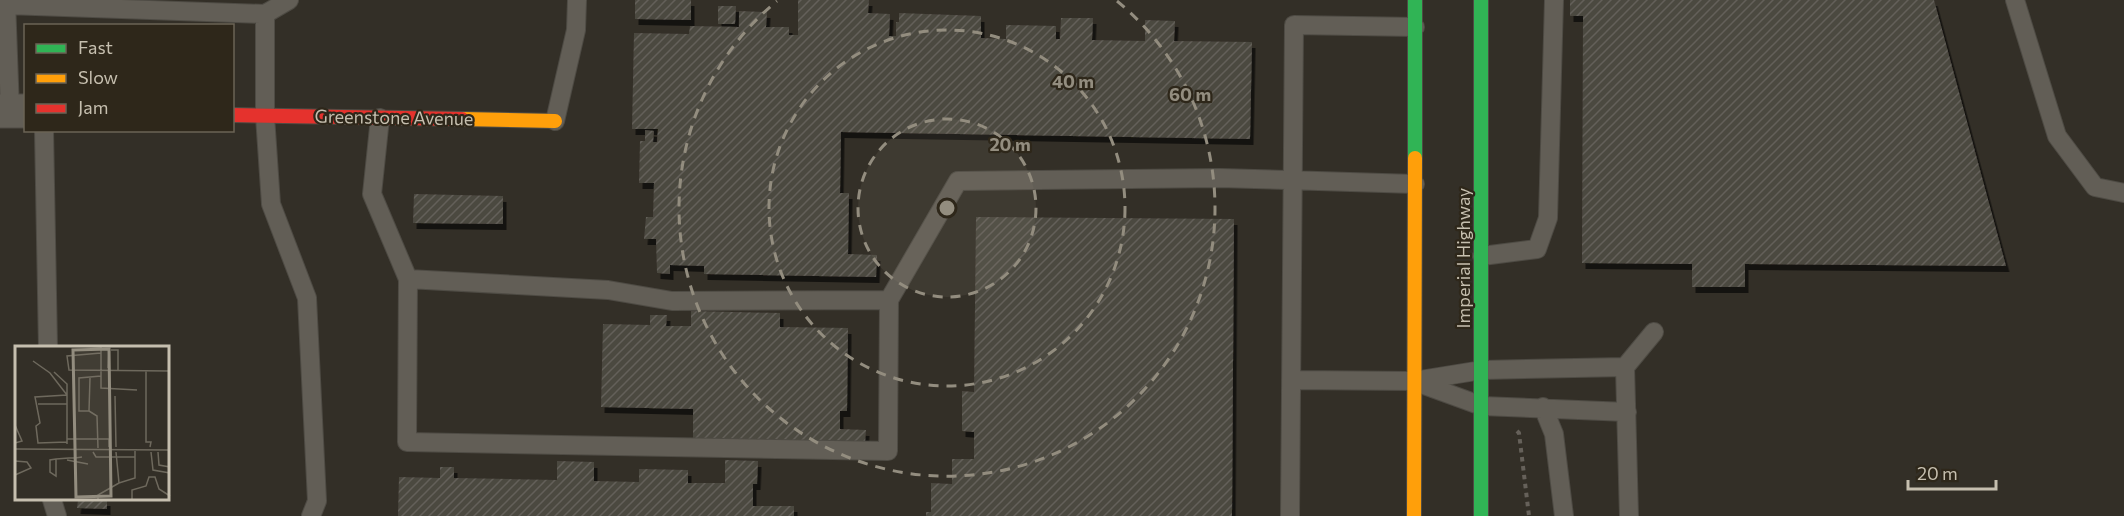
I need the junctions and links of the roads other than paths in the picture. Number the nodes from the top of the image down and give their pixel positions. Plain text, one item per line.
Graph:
1 (289, 0) edge
2 (577, 0) edge
3 (1415, 0) edge
4 (1481, 0) edge
5 (1554, 0) edge
6 (2015, 0) edge
7 (6, 2) edge
8 (265, 14) junction
9 (1415, 27) junction
10 (12, 111) edge
11 (234, 115) edge
12 (265, 116) junction
13 (380, 118) junction
14 (555, 121) joint
15 (44, 132) edge
16 (1292, 180) junction
17 (1415, 184) junction
18 (2124, 193) edge
19 (1482, 256) junction
20 (408, 279) junction
21 (889, 300) junction
22 (1654, 332) dead end
23 (48, 346) edge
24 (1625, 367) junction
25 (1482, 370) junction
26 (1291, 380) junction
27 (1414, 381) junction
28 (1482, 406) junction
29 (1543, 407) junction
30 (1627, 412) junction
31 (52, 501) edge
32 (57, 516) edge
33 (311, 516) edge
34 (1290, 516) edge
35 (1414, 516) edge
36 (1481, 516) edge
37 (1564, 516) edge
38 (1629, 516) edge

1 - 8 lane
2 - 14 lane
3 - 9 main road
4 - 19 main road, Imperial Highway
5 - 19 lane
6 - 18 lane
7 - 8 lane
7 - 10 lane
8 - 12 lane
9 - 16 lane
9 - 17 main road
11 - 12 main road, Greenstone Avenue
12 - 13 main road, Greenstone Avenue
12 - 33 lane
13 - 14 main road, Greenstone Avenue
13 - 20 lane
15 - 23 lane
16 - 17 lane
16 - 21 lane
16 - 26 lane
17 - 27 main road
19 - 25 main road, Imperial Highway
20 - 21 lane
20 - 21 lane
22 - 24 lane
24 - 25 lane
24 - 30 lane
25 - 27 lane
25 - 28 main road, Imperial Highway
26 - 27 lane
26 - 34 lane
27 - 28 lane
27 - 35 main road
28 - 29 lane
28 - 36 main road, Imperial Highway
29 - 30 lane
29 - 37 lane
30 - 38 lane
31 - 32 lane

